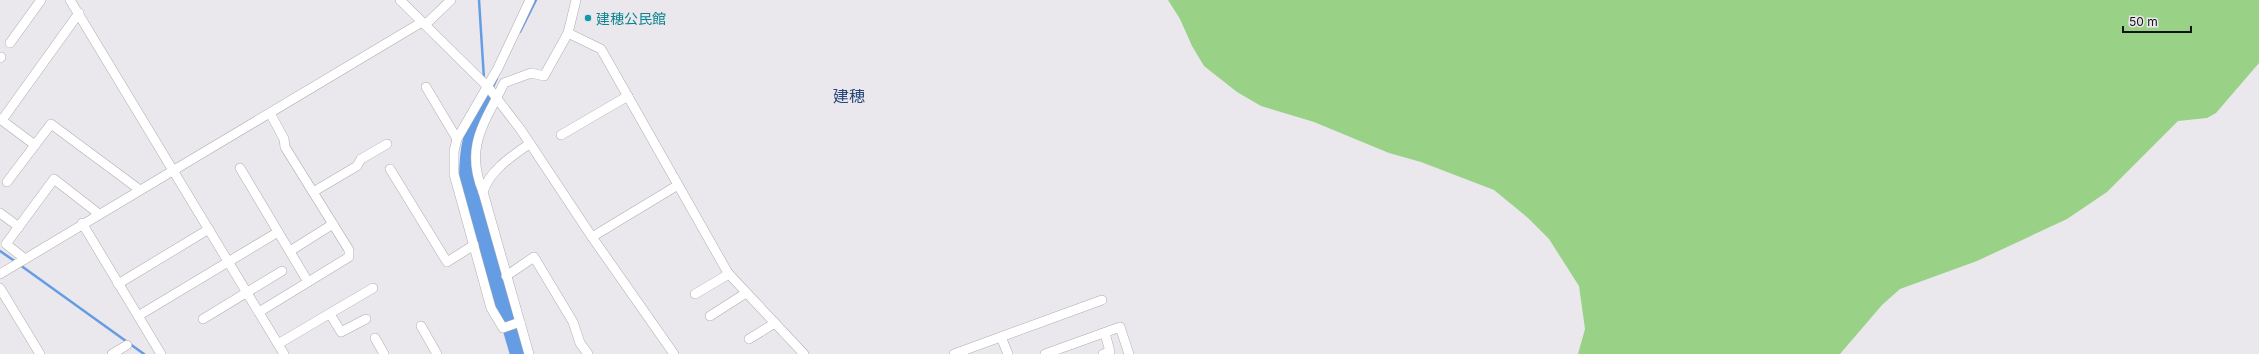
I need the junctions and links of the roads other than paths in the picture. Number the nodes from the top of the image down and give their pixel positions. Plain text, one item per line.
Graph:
1 (41, 0) edge
2 (70, 0) edge
3 (400, 0) edge
4 (451, 0) edge
5 (530, 0) edge
6 (576, 0) edge
7 (79, 13) junction
8 (423, 24) junction
9 (568, 34) junction
10 (10, 43) dead end
11 (426, 87) dead end
12 (488, 87) junction
13 (628, 96) junction
14 (497, 98) junction
15 (270, 113) junction
16 (1, 119) edge
17 (561, 135) dead end
18 (457, 139) junction
19 (387, 144) dead end
20 (529, 144) junction
21 (35, 145) junction
22 (240, 168) dead end
23 (390, 169) dead end
24 (174, 170) junction
25 (7, 182) dead end
26 (678, 185) junction
27 (140, 190) junction
28 (313, 192) junction
29 (483, 192) junction
30 (0, 213) edge
31 (99, 214) junction
32 (82, 223) junction
33 (333, 224) junction
34 (19, 227) junction
35 (209, 229) junction
36 (278, 232) junction
37 (592, 237) junction
38 (474, 246) junction
39 (290, 251) junction
40 (25, 259) junction
41 (228, 261) junction
42 (282, 271) dead end
43 (0, 274) edge
44 (729, 274) junction
45 (506, 276) junction
46 (308, 282) junction
47 (118, 284) junction
48 (0, 288) edge
49 (373, 288) dead end
50 (247, 293) junction
51 (746, 293) junction
52 (695, 294) dead end
53 (1102, 300) dead end
54 (259, 312) junction
55 (330, 314) junction
56 (138, 316) junction
57 (710, 316) dead end
58 (203, 319) dead end
59 (366, 319) dead end
60 (520, 322) junction
61 (775, 323) junction
62 (421, 326) dead end
63 (1105, 333) junction
64 (1001, 337) junction
65 (375, 338) dead end
66 (749, 339) dead end
67 (278, 344) junction
68 (127, 345) dead end
69 (40, 354) edge
70 (112, 354) edge
71 (160, 354) edge
72 (284, 354) edge
73 (384, 354) edge
74 (437, 354) edge
75 (529, 354) edge
76 (588, 354) edge
77 (674, 354) edge
78 (804, 354) edge
79 (954, 354) edge
80 (1008, 354) edge
81 (1045, 354) edge
82 (1103, 354) edge
83 (1129, 354) edge

1 - 10 street
2 - 7 street
3 - 8 street
4 - 8 street
5 - 12 street
6 - 9 street
7 - 16 street
7 - 24 street
8 - 12 street
8 - 15 street
9 - 13 street
9 - 14 street
11 - 18 street
12 - 14 street
12 - 18 street
13 - 17 street
13 - 26 street
14 - 20 street
14 - 29 street
15 - 24 street
15 - 28 street
16 - 21 street
18 - 38 street
19 - 28 street
20 - 29 street
20 - 37 street
21 - 25 street
21 - 27 street
22 - 36 street
23 - 38 street
24 - 27 street
24 - 35 street
26 - 37 street
26 - 44 street
27 - 31 street
28 - 33 street
29 - 45 street
30 - 34 street
31 - 32 street
31 - 34 street
32 - 40 street
32 - 47 street
33 - 39 street
33 - 46 street
34 - 40 street
35 - 41 street
35 - 47 street
36 - 39 street
36 - 41 street
37 - 77 street
38 - 60 street
39 - 46 street
40 - 43 street
41 - 50 street
41 - 56 street
42 - 50 street
44 - 51 street
44 - 52 street
45 - 60 street
45 - 76 street
46 - 54 street
47 - 56 street
48 - 69 street
49 - 55 street
50 - 54 street
50 - 58 street
51 - 57 street
51 - 61 street
53 - 64 street
54 - 67 street
55 - 59 street
55 - 67 street
56 - 71 street
60 - 75 street
61 - 66 street
61 - 78 street
62 - 74 street
63 - 81 street
63 - 82 street
63 - 83 street
64 - 79 street
64 - 80 street
65 - 73 street
67 - 72 street
68 - 70 street

